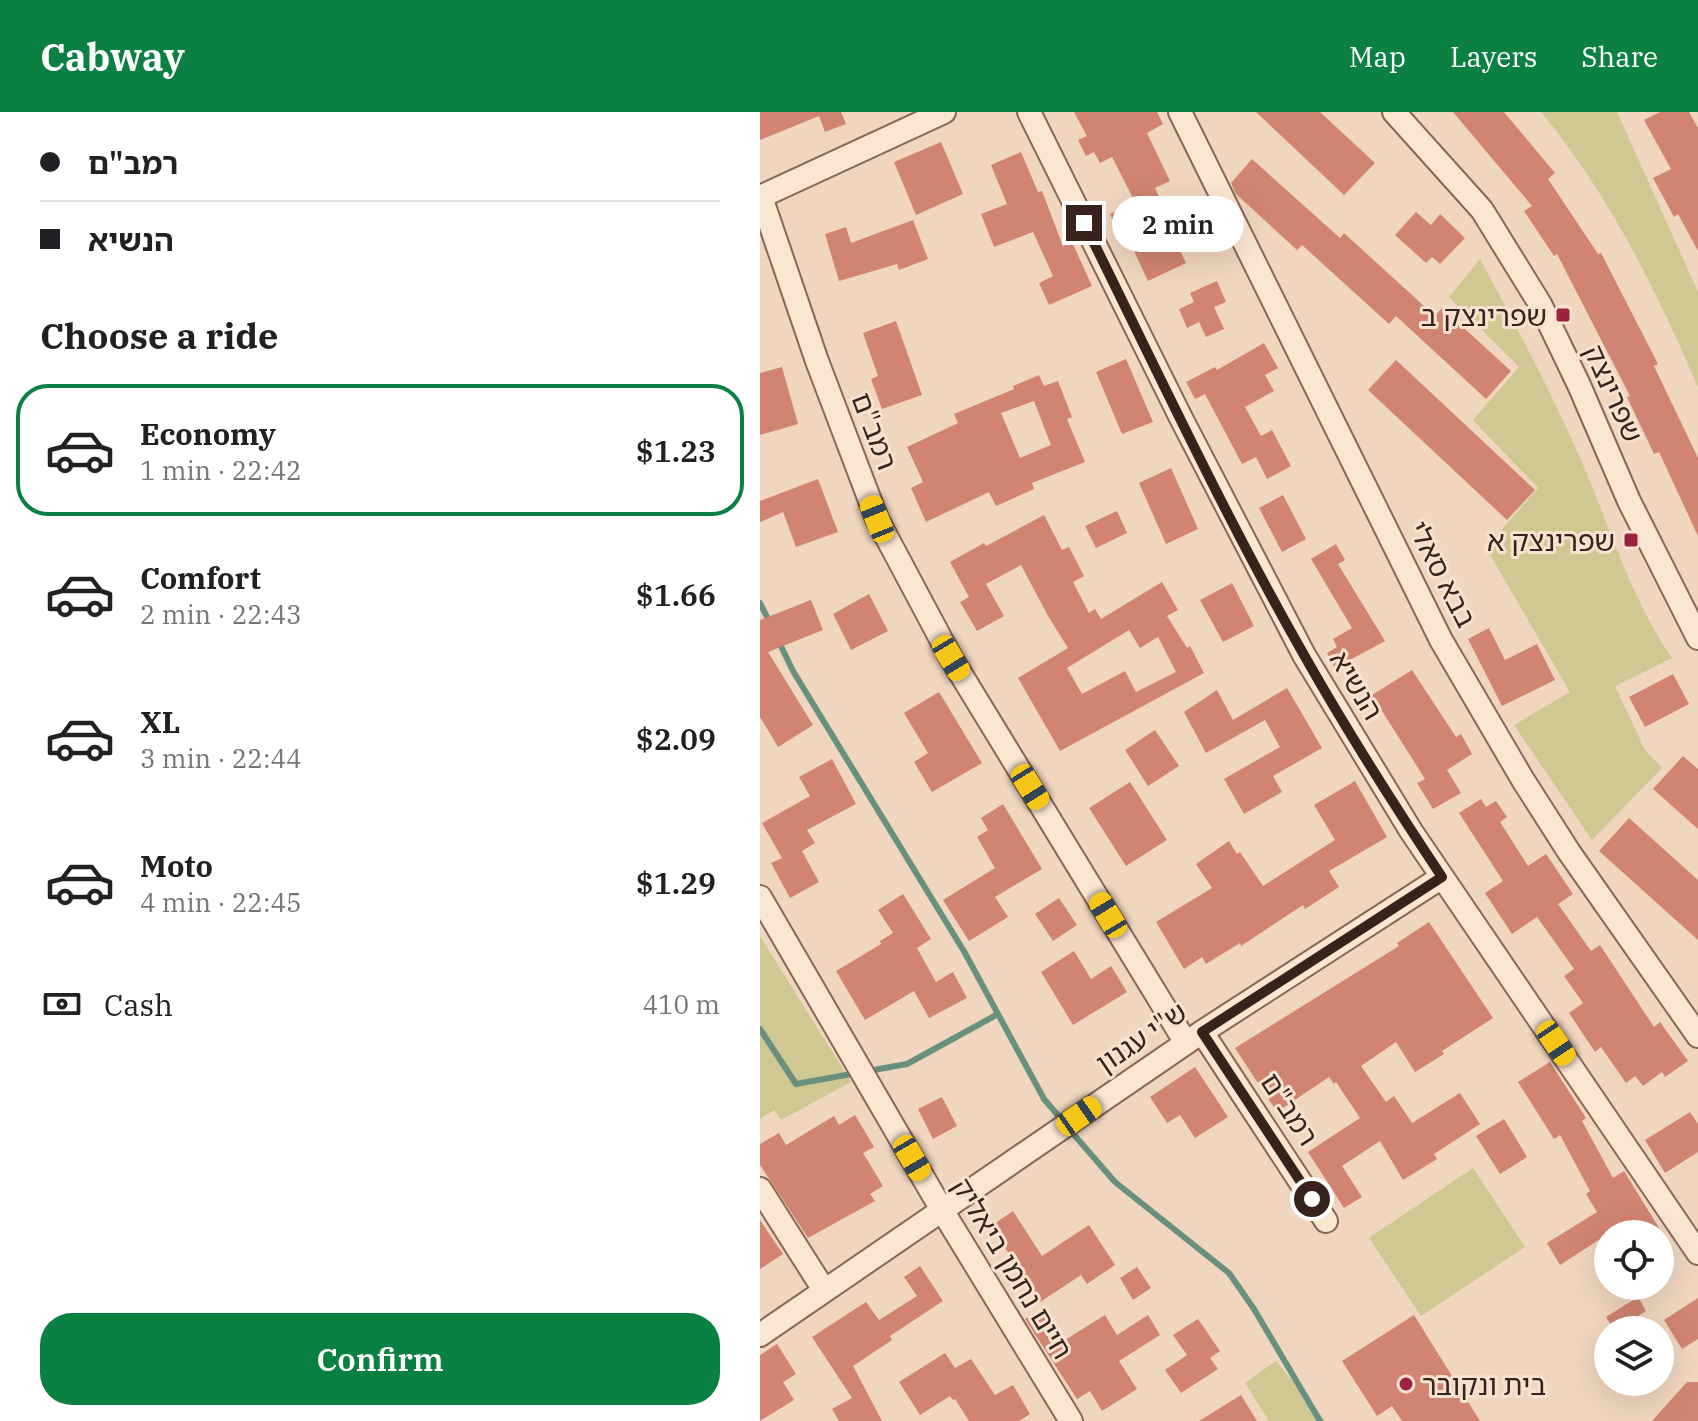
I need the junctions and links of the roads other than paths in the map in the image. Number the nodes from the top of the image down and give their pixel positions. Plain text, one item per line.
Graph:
1 (944, 112) edge
2 (1029, 112) edge
3 (1180, 112) edge
4 (1394, 112) edge
5 (760, 197) edge
6 (1698, 638) edge
7 (1442, 877) junction
8 (760, 897) edge
9 (1698, 1036) edge
10 (1194, 1037) junction
11 (760, 1189) edge
12 (942, 1210) junction
13 (1326, 1221) dead end
14 (1698, 1253) edge
15 (824, 1290) junction
16 (760, 1335) edge
17 (1071, 1421) edge

1 - 5 street
2 - 7 street, הנשיא
3 - 9 street, בבא סאלי
4 - 6 street, שפרינצק
5 - 10 street, רמב"ם
7 - 10 street, ש"י עגנון
7 - 14 street, הנשיא
8 - 12 street, חיים נחמן ביאליק
10 - 12 street, ש"י עגנון
10 - 13 street, רמב"ם
11 - 15 street
12 - 15 street, ש"י עגנון
12 - 17 street, חיים נחמן ביאליק
15 - 16 street, ש"י עגנון

